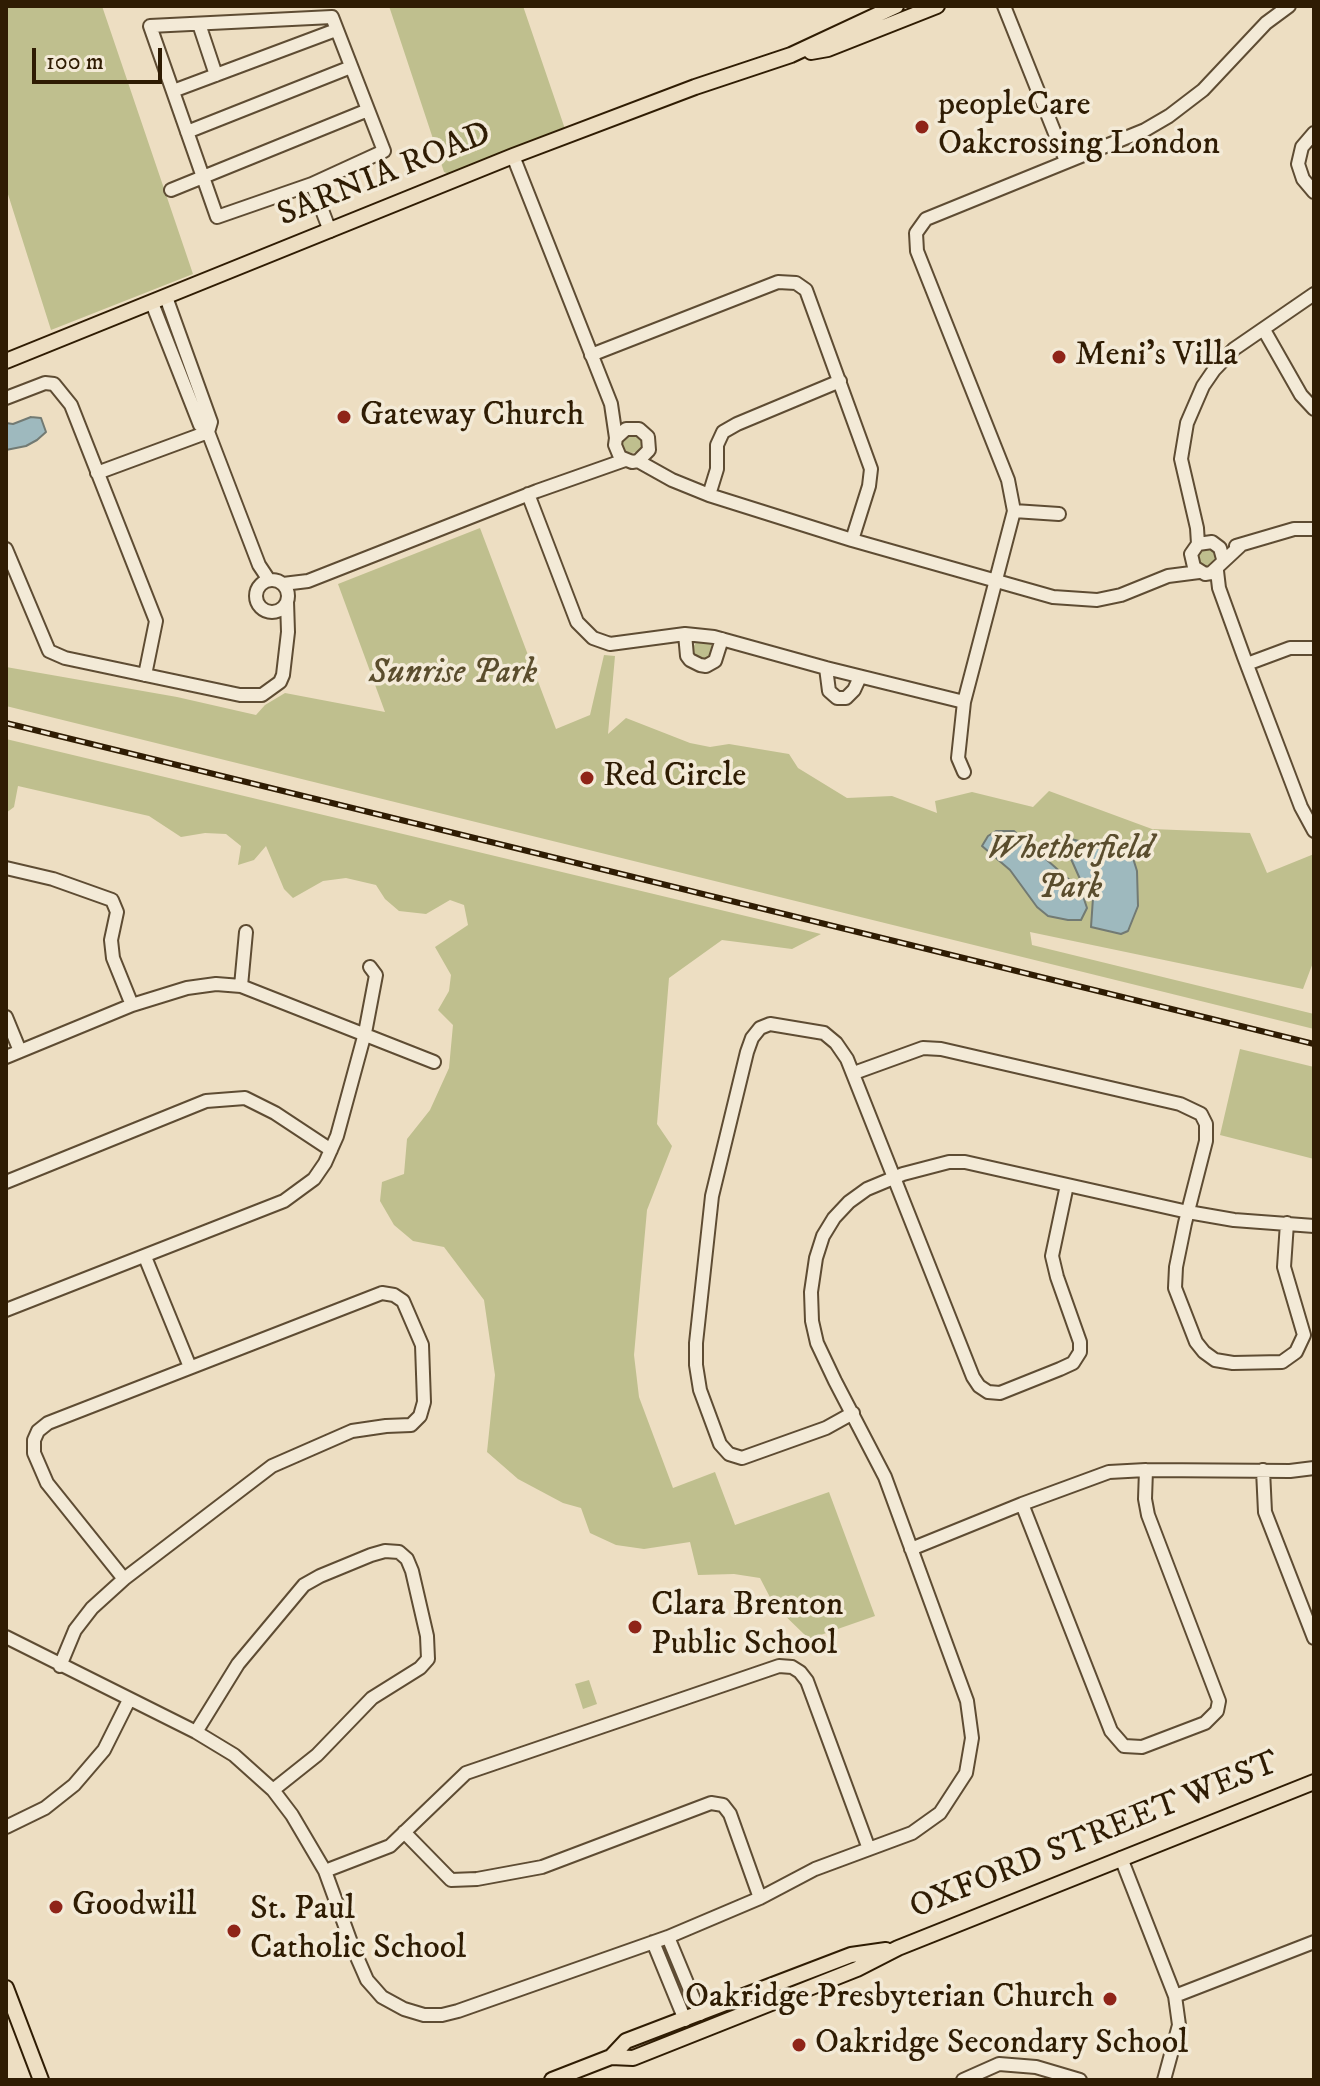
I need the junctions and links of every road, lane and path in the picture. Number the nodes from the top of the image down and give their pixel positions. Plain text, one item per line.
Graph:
1 (896, 6) edge
2 (937, 6) edge
3 (1004, 6) edge
4 (1289, 6) edge
5 (199, 24) junction
6 (336, 30) junction
7 (791, 55) junction
8 (351, 67) junction
9 (216, 75) junction
10 (173, 91) junction
11 (368, 110) junction
12 (187, 132) junction
13 (1314, 133) edge
14 (513, 156) junction
15 (1066, 161) junction
16 (203, 176) junction
17 (312, 184) junction
18 (171, 190) dead end
19 (1314, 192) edge
20 (330, 231) junction
21 (1314, 294) edge
22 (159, 300) junction
23 (1264, 330) junction
24 (591, 355) junction
25 (6, 361) edge
26 (840, 381) junction
27 (6, 398) edge
28 (611, 404) junction
29 (1314, 409) edge
30 (633, 427) junction
31 (208, 432) junction
32 (616, 442) junction
33 (649, 450) junction
34 (632, 460) junction
35 (596, 469) junction
36 (657, 470) junction
37 (97, 473) junction
38 (528, 494) junction
39 (709, 495) junction
40 (1014, 511) junction
41 (1059, 514) dead end
42 (1197, 528) junction
43 (1314, 529) edge
44 (852, 540) junction
45 (6, 549) edge
46 (1195, 549) junction
47 (1213, 561) junction
48 (1168, 576) junction
49 (308, 581) junction
50 (998, 582) junction
51 (265, 583) junction
52 (283, 584) junction
53 (288, 600) junction
54 (269, 612) junction
55 (288, 632) junction
56 (685, 634) junction
57 (722, 639) junction
58 (1314, 648) edge
59 (1247, 664) junction
60 (826, 668) junction
61 (145, 675) junction
62 (860, 677) junction
63 (964, 702) junction
64 (964, 772) dead end
65 (1314, 831) edge
66 (6, 868) edge
67 (246, 932) dead end
68 (370, 967) dead end
69 (241, 986) junction
70 (132, 1005) junction
71 (6, 1017) edge
72 (365, 1033) junction
73 (20, 1051) junction
74 (6, 1057) edge
75 (434, 1062) dead end
76 (854, 1073) junction
77 (331, 1150) junction
78 (895, 1177) junction
79 (6, 1182) edge
80 (1067, 1185) junction
81 (1188, 1212) junction
82 (1287, 1223) junction
83 (1314, 1226) edge
84 (145, 1257) junction
85 (6, 1310) edge
86 (190, 1367) junction
87 (853, 1413) junction
88 (1314, 1468) edge
89 (1146, 1470) junction
90 (1263, 1470) junction
91 (1022, 1504) junction
92 (911, 1549) junction
93 (124, 1579) junction
94 (6, 1637) edge
95 (1314, 1638) edge
96 (60, 1666) junction
97 (129, 1700) junction
98 (196, 1732) junction
99 (1314, 1782) edge
100 (273, 1790) junction
101 (6, 1827) edge
102 (404, 1832) junction
103 (869, 1849) junction
104 (1121, 1858) junction
105 (325, 1871) junction
106 (760, 1898) junction
107 (668, 1937) junction
108 (653, 1942) junction
109 (1314, 1942) edge
110 (898, 1948) junction
111 (6, 1988) edge
112 (1175, 1996) junction
113 (700, 2014) junction
114 (685, 2020) junction
115 (611, 2057) junction
116 (41, 2080) edge
117 (552, 2080) edge
118 (963, 2080) edge
119 (1080, 2080) edge
120 (1164, 2080) edge

1 - 7 main road, SARNIA ROAD
2 - 7 main road, SARNIA ROAD
3 - 15 street
4 - 15 street
5 - 6 street
5 - 9 street
5 - 10 street
6 - 8 street
6 - 9 street
7 - 14 main road, SARNIA ROAD
8 - 11 street
8 - 12 street
9 - 10 street
10 - 12 street
11 - 16 street
11 - 17 street
12 - 16 street
13 - 19 street
14 - 20 main road, SARNIA ROAD
14 - 24 street
15 - 40 street
16 - 17 street
16 - 18 street
17 - 20 street
20 - 22 main road, SARNIA ROAD
21 - 23 street
22 - 25 main road, SARNIA ROAD
22 - 31 street
23 - 29 street
23 - 42 street
24 - 26 street
24 - 28 street
26 - 39 street
26 - 44 street
27 - 37 street
28 - 30 street
28 - 32 street
30 - 32 street
30 - 33 street
31 - 37 street
31 - 51 street
32 - 34 street
32 - 35 street
33 - 34 street
33 - 36 street
34 - 35 street
34 - 36 street
35 - 38 street
36 - 39 street
37 - 61 street
38 - 49 street
38 - 56 street
39 - 44 street
40 - 41 street
40 - 50 street
42 - 46 street
42 - 47 street
43 - 47 street
44 - 50 street
45 - 61 street
46 - 47 street
46 - 47 street
46 - 48 street
47 - 48 street
47 - 59 street
48 - 50 street
49 - 52 street
49 - 53 street
50 - 63 street
51 - 52 street
51 - 54 street
52 - 53 street
53 - 54 street
53 - 55 street
54 - 55 street
55 - 61 street
56 - 57 street
56 - 57 street
57 - 60 street
58 - 59 street
59 - 65 street
60 - 62 street
60 - 62 street
62 - 63 street
63 - 64 street
66 - 70 street
67 - 69 street
68 - 72 street
69 - 70 street
69 - 72 street
70 - 73 street
71 - 73 street
72 - 75 street
72 - 77 street
73 - 74 street
76 - 78 street
76 - 81 street
76 - 87 street
77 - 79 street
77 - 84 street
78 - 80 street
78 - 80 street
78 - 87 street
80 - 81 street
81 - 82 street
81 - 82 street
82 - 83 street
84 - 85 street
84 - 86 street
86 - 93 street
86 - 93 street
87 - 92 street
88 - 90 street
89 - 90 street
89 - 91 street
89 - 91 street
90 - 95 street
91 - 92 street
92 - 103 street
93 - 96 street
94 - 96 street
96 - 97 street
97 - 98 street
97 - 101 street
98 - 100 street
98 - 100 street
99 - 104 main road, OXFORD STREET WEST
100 - 105 street
102 - 103 street
102 - 105 street
102 - 106 street
103 - 106 street
104 - 110 main road, OXFORD STREET WEST
104 - 112 street
105 - 108 street
106 - 107 street
107 - 108 street
107 - 113 street
108 - 114 street
109 - 112 street
110 - 113 main road, OXFORD STREET WEST
110 - 115 main road, OXFORD STREET WEST
111 - 116 main road
112 - 120 street
113 - 114 main road, OXFORD STREET WEST
114 - 115 main road, OXFORD STREET WEST
115 - 117 main road, OXFORD STREET WEST
118 - 119 street

